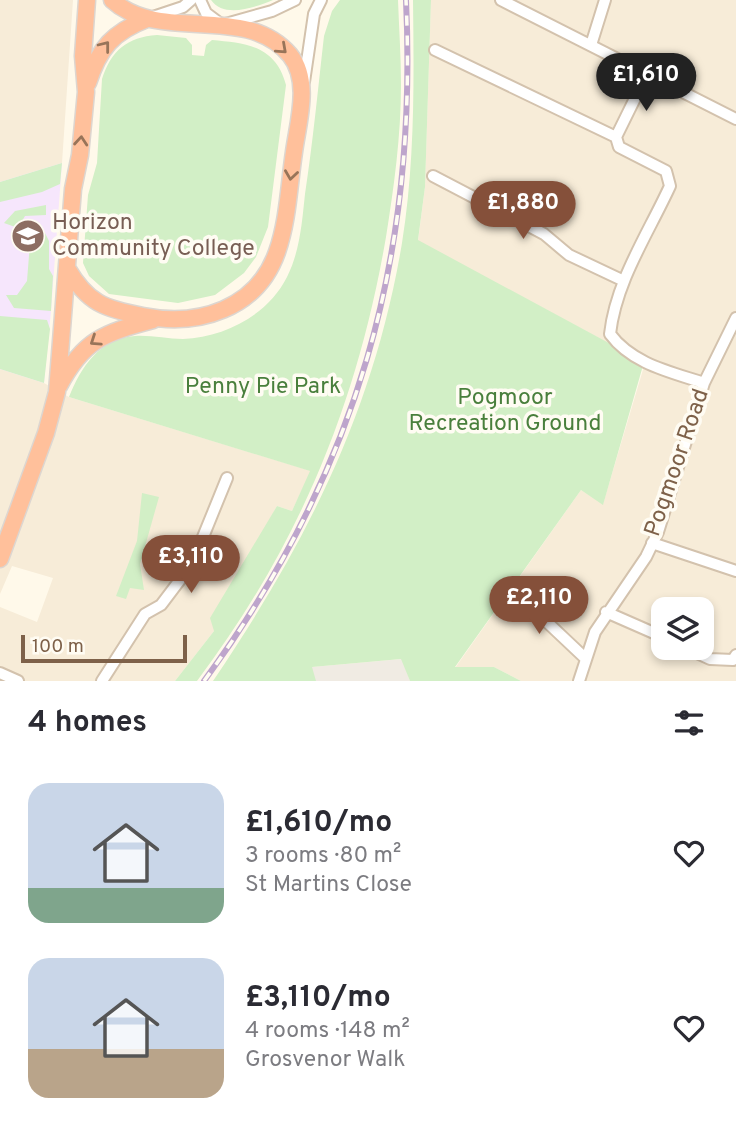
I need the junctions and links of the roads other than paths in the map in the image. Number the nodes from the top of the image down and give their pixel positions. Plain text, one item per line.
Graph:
1 (87, 0) edge
2 (113, 0) edge
3 (191, 0) edge
4 (200, 0) edge
5 (295, 0) edge
6 (321, 0) edge
7 (501, 0) edge
8 (605, 0) edge
9 (148, 19) junction
10 (222, 25) junction
11 (591, 45) junction
12 (435, 50) dead end
13 (647, 74) junction
14 (86, 92) junction
15 (300, 108) junction
16 (736, 119) edge
17 (616, 137) junction
18 (433, 176) dead end
19 (67, 268) junction
20 (624, 281) junction
21 (736, 317) edge
22 (156, 319) junction
23 (704, 383) junction
24 (57, 392) junction
25 (227, 478) dead end
26 (652, 543) junction
27 (2, 548) edge
28 (736, 571) edge
29 (510, 595) dead end
30 (606, 612) junction
31 (651, 632) edge
32 (736, 655) edge
33 (585, 658) junction
34 (714, 659) edge
35 (0, 673) edge
36 (18, 681) edge
37 (102, 681) edge
38 (579, 681) edge

1 - 14 highway
2 - 9 highway
3 - 9 street
4 - 10 street
5 - 10 street
6 - 15 street
7 - 11 street
8 - 11 street
9 - 10 highway
14 -> 9 highway
10 -> 15 highway
11 - 13 street
12 - 17 street
13 - 16 street
13 - 17 street
19 -> 14 highway
15 -> 22 highway
17 - 20 street
18 - 20 street
19 - 22 highway
19 - 24 highway
20 - 23 street
21 - 23 street, Pogmoor Road
22 -> 24 highway
23 - 26 street, Pogmoor Road
24 - 27 highway
25 - 37 street
26 - 28 street
26 - 30 street, Pogmoor Road
29 - 33 street
30 - 31 street
30 - 33 street, Pogmoor Road
32 - 34 street
33 - 38 street, Pogmoor Road
35 - 36 street

